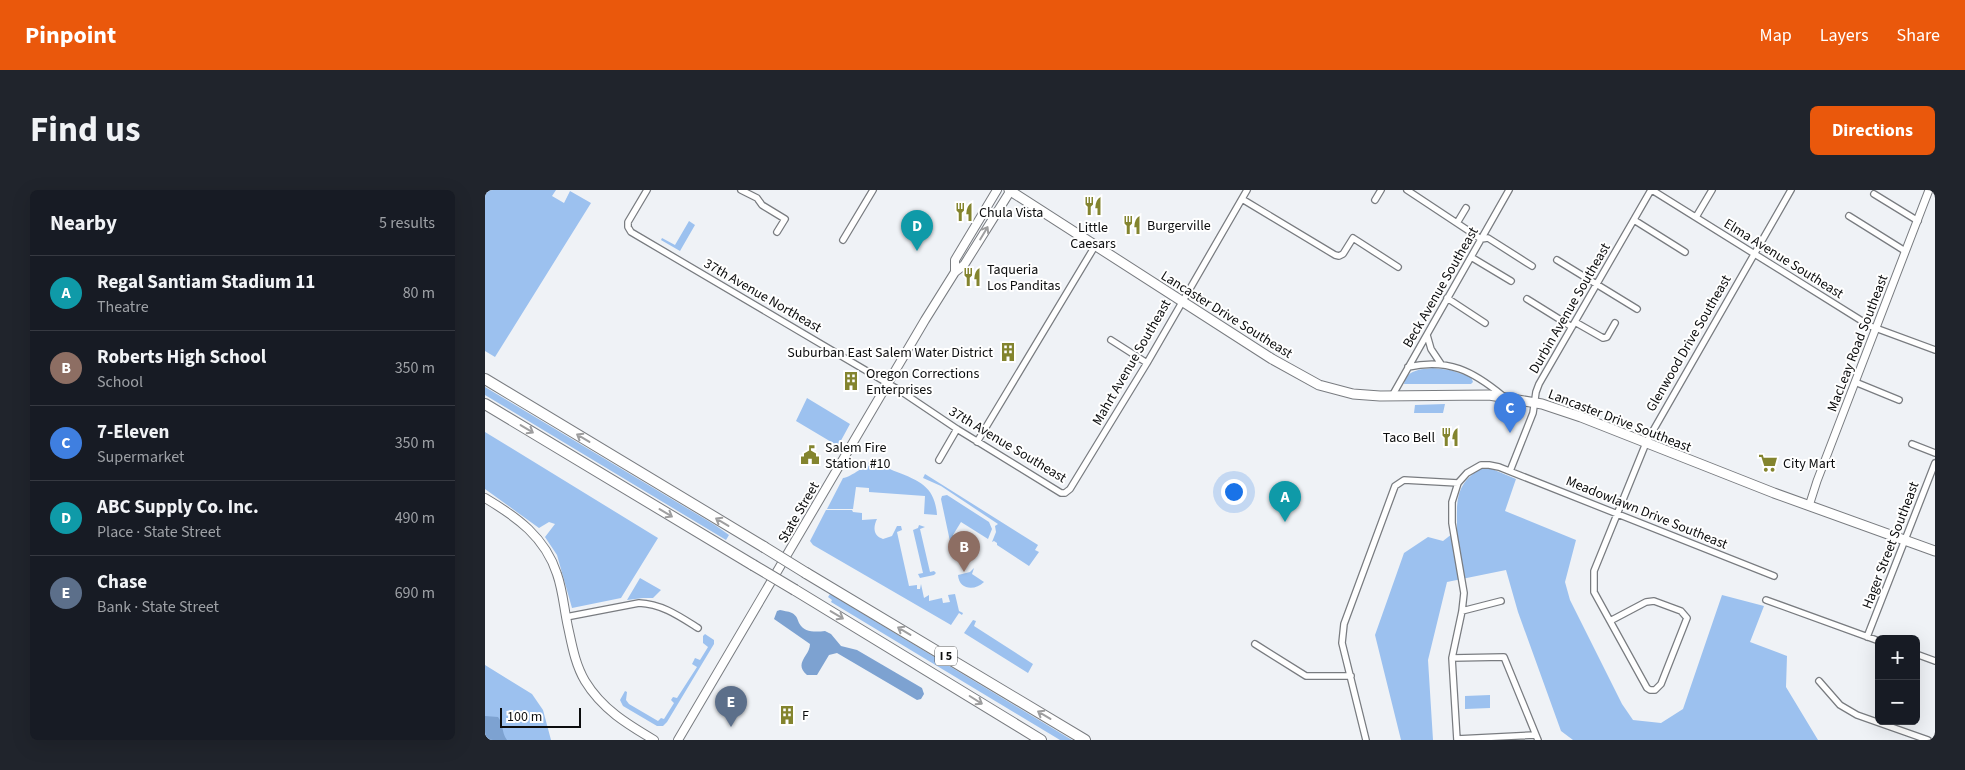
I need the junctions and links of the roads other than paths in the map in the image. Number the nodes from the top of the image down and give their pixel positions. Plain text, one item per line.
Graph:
1 (647, 190) edge
2 (741, 190) edge
3 (873, 190) edge
4 (997, 190) edge
5 (1010, 190) edge
6 (1247, 190) edge
7 (1381, 190) edge
8 (1407, 190) edge
9 (1509, 190) edge
10 (1651, 190) edge
11 (1712, 190) edge
12 (1791, 190) edge
13 (1929, 190) edge
14 (1415, 192) edge
15 (1874, 194) dead end
16 (1242, 199) junction
17 (1375, 200) dead end
18 (1467, 208) dead end
19 (1849, 216) dead end
20 (1697, 217) junction
21 (1634, 220) junction
22 (1917, 221) junction
23 (1457, 223) junction
24 (777, 232) dead end
25 (1481, 239) junction
26 (843, 240) dead end
27 (1095, 246) junction
28 (1905, 251) junction
29 (1685, 252) dead end
30 (1754, 254) junction
31 (1471, 257) junction
32 (1557, 260) dead end
33 (1532, 266) dead end
34 (1398, 267) dead end
35 (955, 272) junction
36 (1511, 281) dead end
37 (1597, 284) junction
38 (1447, 298) junction
39 (1527, 299) dead end
40 (1181, 301) junction
41 (1637, 309) dead end
42 (1485, 323) dead end
43 (1573, 324) junction
44 (1615, 324) dead end
45 (1876, 329) junction
46 (1427, 334) junction
47 (1111, 340) dead end
48 (1935, 350) edge
49 (1147, 363) junction
50 (1441, 364) junction
51 (1408, 367) junction
52 (485, 379) edge
53 (1855, 382) junction
54 (887, 384) junction
55 (1392, 396) junction
56 (1503, 396) junction
57 (1899, 400) dead end
58 (1535, 402) junction
59 (485, 404) edge
60 (957, 430) junction
61 (977, 442) junction
62 (1645, 443) junction
63 (1911, 444) dead end
64 (1935, 454) edge
65 (939, 460) dead end
66 (1935, 463) edge
67 (1510, 471) junction
68 (1458, 483) junction
69 (1065, 493) joint
70 (485, 498) edge
71 (1809, 506) junction
72 (1617, 513) junction
73 (1906, 540) junction
74 (1935, 551) edge
75 (1774, 576) dead end
76 (1766, 600) dead end
77 (1501, 601) dead end
78 (1462, 611) junction
79 (566, 617) junction
80 (1610, 621) junction
81 (698, 628) dead end
82 (1867, 637) junction
83 (1875, 640) edge
84 (1255, 644) dead end
85 (1920, 655) edge
86 (1452, 658) junction
87 (1935, 661) edge
88 (1351, 676) junction
89 (1819, 681) dead end
90 (1537, 737) edge
91 (1457, 739) edge
92 (654, 740) edge
93 (678, 740) edge
94 (1041, 740) edge
95 (1085, 740) edge
96 (1366, 740) edge
97 (1928, 740) edge

1 - 54 street, 37th Avenue Northeast
2 - 24 street
3 - 26 street
4 - 35 main road, State Street
5 - 27 main road, Lancaster Drive Southeast
35 -> 5 main road, State Street
6 - 16 street, Mahrt Avenue Southeast
7 - 17 street
8 - 14 street
9 - 25 street, Beck Avenue Southeast
10 - 20 street, Elma Avenue Southeast
10 - 21 street, Durbin Avenue Southeast
11 - 20 street
12 - 30 street, Glenwood Drive Southeast
13 - 22 street, MacLeay Road Southeast
14 - 23 street
15 - 22 street
16 - 34 street
16 - 40 street, Mahrt Avenue Southeast
18 - 23 street
19 - 28 street
20 - 30 street, Elma Avenue Southeast
21 - 29 street
21 - 37 street, Durbin Avenue Southeast
22 - 28 street, MacLeay Road Southeast
23 - 25 street
25 - 31 street, Beck Avenue Southeast
25 - 33 street
27 - 40 main road, Lancaster Drive Southeast
27 - 61 street
28 - 45 street, MacLeay Road Southeast
30 - 45 street, Elma Avenue Southeast
30 - 62 street, Glenwood Drive Southeast
31 - 36 street
31 - 38 street, Beck Avenue Southeast
32 - 37 street
35 - 54 main road, State Street
37 - 41 street
37 - 43 street, Durbin Avenue Southeast
38 - 42 street
38 - 46 street, Beck Avenue Southeast
39 - 43 street
40 - 49 street, Mahrt Avenue Southeast
40 - 55 main road, Lancaster Drive Southeast
43 - 44 street
43 - 58 street, Durbin Avenue Southeast
45 - 48 street, Elma Avenue Southeast
45 - 53 street, MacLeay Road Southeast
46 - 50 street
46 - 51 street, Beck Avenue Southeast
47 - 49 street
49 - 69 street, Mahrt Avenue Southeast
50 - 51 street
50 - 56 street
51 - 55 street, Beck Avenue Southeast
95 -> 52 highway, I 5, bridge
53 - 57 street
53 - 71 street, MacLeay Road Southeast
54 - 60 street, 37th Avenue Southeast
54 - 93 main road, State Street
55 - 56 main road, Lancaster Drive Southeast
56 - 58 main road, Lancaster Drive Southeast
58 - 62 main road, Lancaster Drive Southeast
58 - 67 street, Durbin Avenue Southeast
59 -> 94 highway, I 5, bridge
60 - 61 street, 37th Avenue Southeast
60 - 65 street
61 - 69 street, 37th Avenue Southeast
62 - 71 main road, Lancaster Drive Southeast
62 - 72 street, Glenwood Drive Southeast
63 - 64 street
66 - 73 street, Hager Street Southeast
67 - 68 street
67 - 72 street, Meadowlawn Drive Southeast
68 - 78 street
68 - 88 street
70 - 79 main road
71 - 73 main road, Lancaster Drive Southeast
72 - 75 street, Meadowlawn Drive Southeast
72 - 80 street, Glenwood Drive Southeast
73 - 74 main road, Lancaster Drive Southeast
73 - 82 street, Hager Street Southeast
76 - 82 street
77 - 78 street
78 - 86 street
79 - 81 street
79 - 92 main road
80 - 80 street, Glenwood Drive Southeast
82 - 83 street
84 - 88 street
85 - 87 street
86 - 90 street
86 - 91 street
88 - 96 street
89 - 97 street
90 - 91 street

